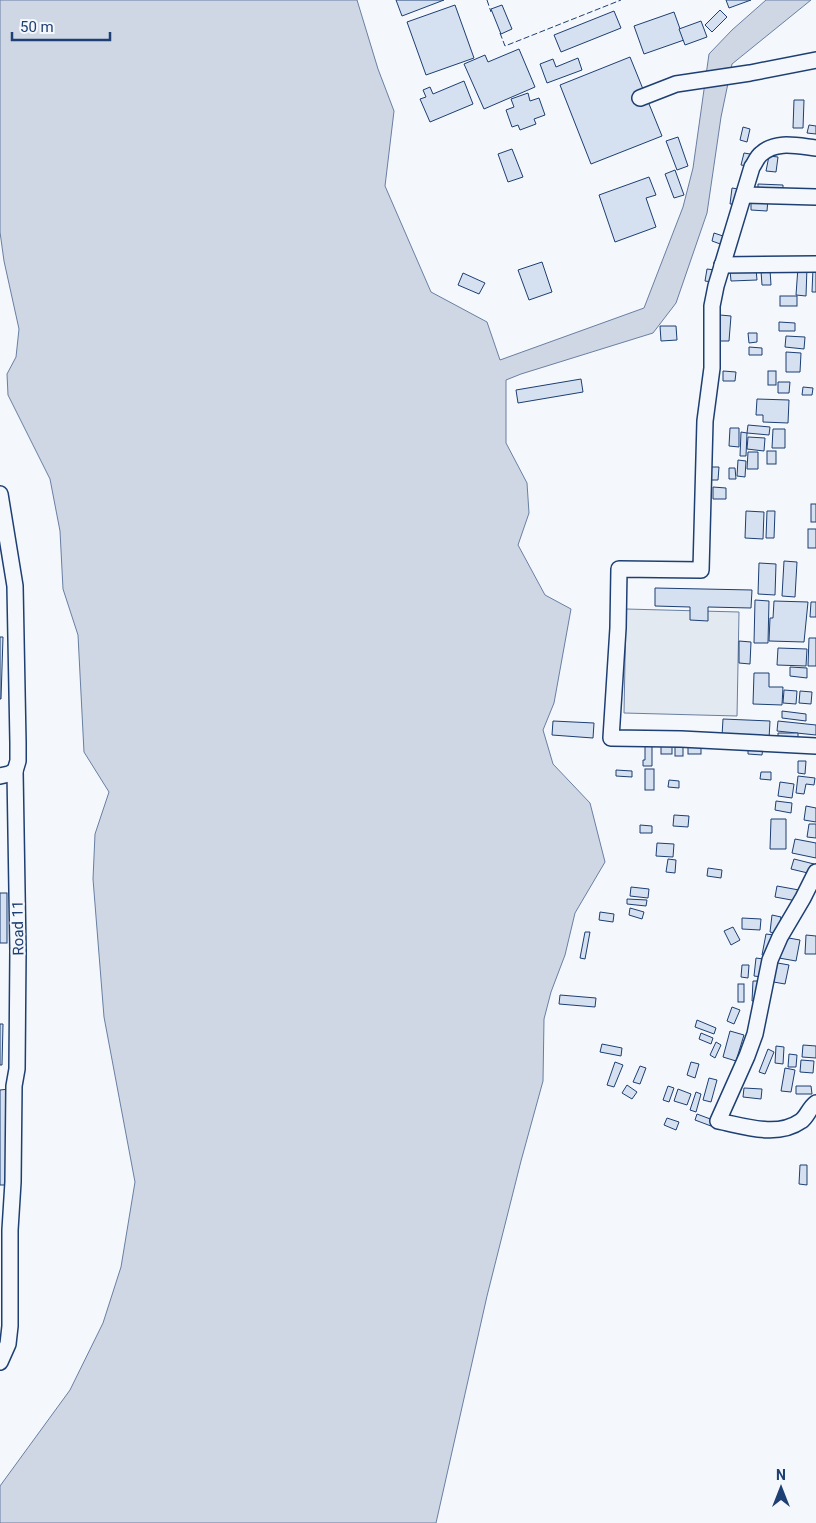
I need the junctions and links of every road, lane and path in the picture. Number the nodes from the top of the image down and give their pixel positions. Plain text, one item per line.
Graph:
1 (816, 60) edge
2 (640, 98) dead end
3 (816, 148) edge
4 (744, 195) junction
5 (816, 197) edge
6 (816, 264) edge
7 (722, 265) junction
8 (0, 494) edge
9 (816, 746) edge
10 (15, 771) junction
11 (0, 776) edge
12 (816, 872) edge
13 (816, 1103) edge
14 (6, 1208) edge
15 (0, 1362) edge

1 - 2 street
3 - 4 street
4 - 5 street
4 - 7 street
6 - 7 street
7 - 9 street
8 - 10 street, Road 11
10 - 11 street
10 - 14 street, Road 11
12 - 13 street
14 - 15 street, Road 11

